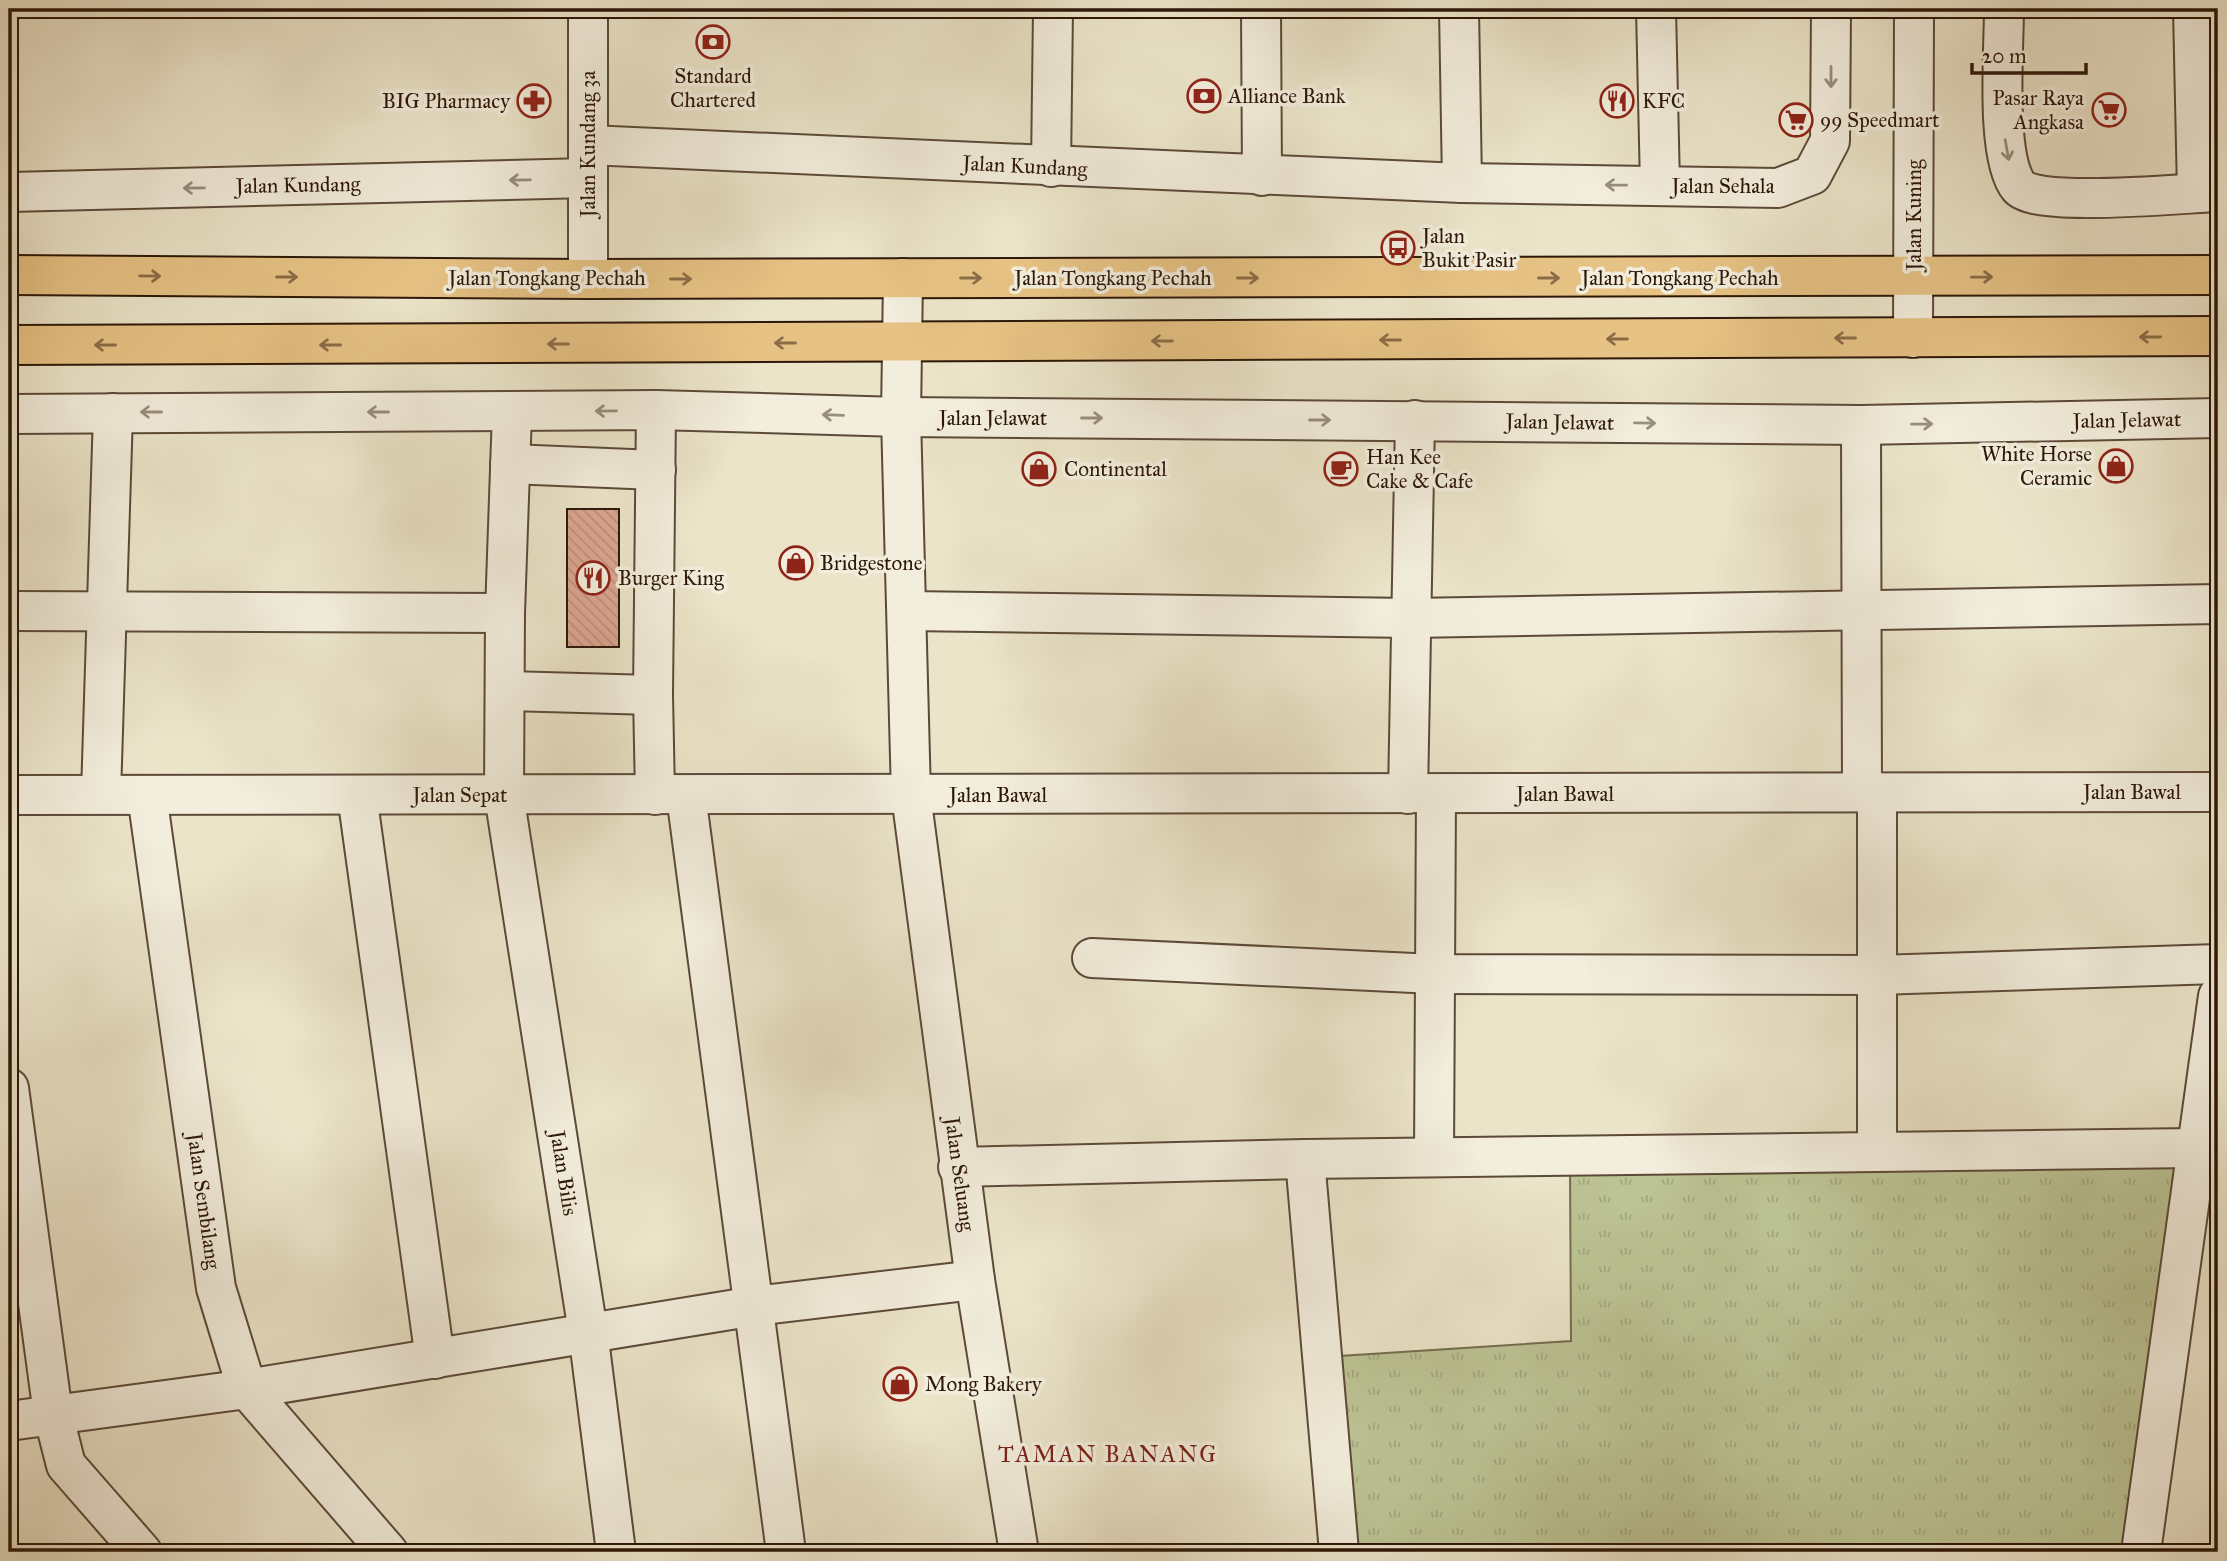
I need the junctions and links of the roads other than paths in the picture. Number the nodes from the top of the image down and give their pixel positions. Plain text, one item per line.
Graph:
1 (588, 9) edge
2 (1053, 9) edge
3 (1261, 9) edge
4 (1459, 9) edge
5 (1656, 9) edge
6 (1831, 9) edge
7 (1914, 9) edge
8 (2004, 9) edge
9 (2193, 9) edge
10 (588, 162) junction
11 (1051, 167) junction
12 (1262, 176) junction
13 (1462, 183) junction
14 (1660, 186) junction
15 (9, 192) edge
16 (2208, 192) edge
17 (9, 275) edge
18 (2218, 275) edge
19 (903, 278) junction
20 (1913, 278) junction
21 (588, 279) junction
22 (2218, 336) edge
23 (1913, 338) junction
24 (902, 342) junction
25 (9, 345) edge
26 (656, 410) junction
27 (113, 412) junction
28 (512, 412) junction
29 (9, 414) edge
30 (901, 417) junction
31 (2218, 418) edge
32 (1415, 420) junction
33 (1861, 425) junction
34 (510, 464) junction
35 (656, 470) junction
36 (2218, 604) edge
37 (1863, 609) junction
38 (9, 611) edge
39 (906, 611) junction
40 (106, 612) junction
41 (505, 613) junction
42 (1411, 618) junction
43 (505, 691) junction
44 (653, 695) junction
45 (1869, 792) junction
46 (2218, 792) edge
47 (101, 794) junction
48 (1422, 794) junction
49 (9, 795) edge
50 (148, 795) junction
51 (357, 795) junction
52 (505, 795) junction
53 (671, 795) junction
54 (911, 795) junction
55 (1092, 957) dead end
56 (2218, 964) edge
57 (1435, 974) junction
58 (1877, 975) junction
59 (2218, 996) edge
60 (9, 1088) edge
61 (2195, 1148) junction
62 (1877, 1150) junction
63 (1434, 1157) junction
64 (1305, 1158) junction
65 (958, 1167) junction
66 (975, 1280) junction
67 (755, 1306) junction
68 (588, 1332) junction
69 (435, 1359) junction
70 (247, 1389) junction
71 (53, 1415) junction
72 (9, 1421) edge
73 (142, 1552) edge
74 (388, 1552) edge
75 (616, 1552) edge
76 (786, 1552) edge
77 (1019, 1552) edge
78 (1339, 1552) edge
79 (2141, 1552) edge

1 - 10 street, Jalan Kundang 3a
2 - 11 street
3 - 12 street
4 - 13 street
5 - 14 street
6 -> 14 street, Jalan Sehala
7 - 20 street, Jalan Kuning
8 -> 16 street
9 - 16 street
10 - 11 street, Jalan Kundang
10 -> 15 street, Jalan Kundang
10 - 21 street, Jalan Kundang 3a
11 - 12 street, Jalan Kundang
12 - 13 street, Jalan Kundang
14 -> 13 street, Jalan Sehala
17 -> 21 main road, Jalan Tongkang Pechah
20 -> 18 main road, Jalan Tongkang Pechah
19 -> 20 main road, Jalan Tongkang Pechah
21 -> 19 main road, Jalan Tongkang Pechah
19 - 24 street, Jalan Seluang
20 - 23 street, Jalan Kuning
22 -> 23 main road
23 -> 24 main road
24 -> 25 main road
24 - 30 street, Jalan Seluang
26 -> 28 street, Jalan Jelawat
30 -> 26 street, Jalan Jelawat
26 - 35 street
28 -> 27 street, Jalan Jelawat
27 - 29 street, Jalan Jelawat
27 - 40 street
28 - 34 street, Jalan Bilis
30 -> 32 street, Jalan Jelawat
30 - 39 street, Jalan Seluang
33 -> 31 street, Jalan Jelawat
32 -> 33 street, Jalan Jelawat
32 - 42 street
33 - 37 street
34 - 35 street
34 - 41 street, Jalan Bilis
35 - 44 street
36 - 37 street
37 - 42 street
37 - 45 street
38 - 40 street
39 - 42 street
39 - 54 street, Jalan Seluang
40 - 41 street
40 - 47 street
41 - 43 street, Jalan Bilis
42 - 48 street
43 - 44 street
43 - 52 street, Jalan Bilis
44 - 53 street
45 - 46 street, Jalan Bawal
45 - 48 street, Jalan Bawal
45 - 58 street
47 - 49 street, Jalan Sepat
47 - 50 street, Jalan Sepat
48 - 54 street, Jalan Bawal
48 - 57 street
50 - 51 street, Jalan Sepat
50 - 70 street, Jalan Sembilang
51 - 52 street, Jalan Sepat
51 - 69 street
52 - 53 street, Jalan Sepat
52 - 68 street, Jalan Bilis
53 - 54 street, Jalan Sepat
53 - 67 street
54 - 65 street, Jalan Seluang
55 - 57 street
56 - 58 street
57 - 58 street
57 - 63 street
58 - 62 street
59 - 61 street
60 - 71 street
61 - 62 street
61 - 79 street
62 - 63 street
63 - 64 street
64 - 65 street
64 - 78 street
65 - 66 street, Jalan Seluang
66 - 67 street
66 - 77 street, Jalan Seluang
67 - 68 street
67 - 76 street
68 - 69 street
68 - 75 street, Jalan Bilis
69 - 70 street
70 - 71 street
70 - 74 street, Jalan Sembilang
71 - 72 street
71 - 73 street

